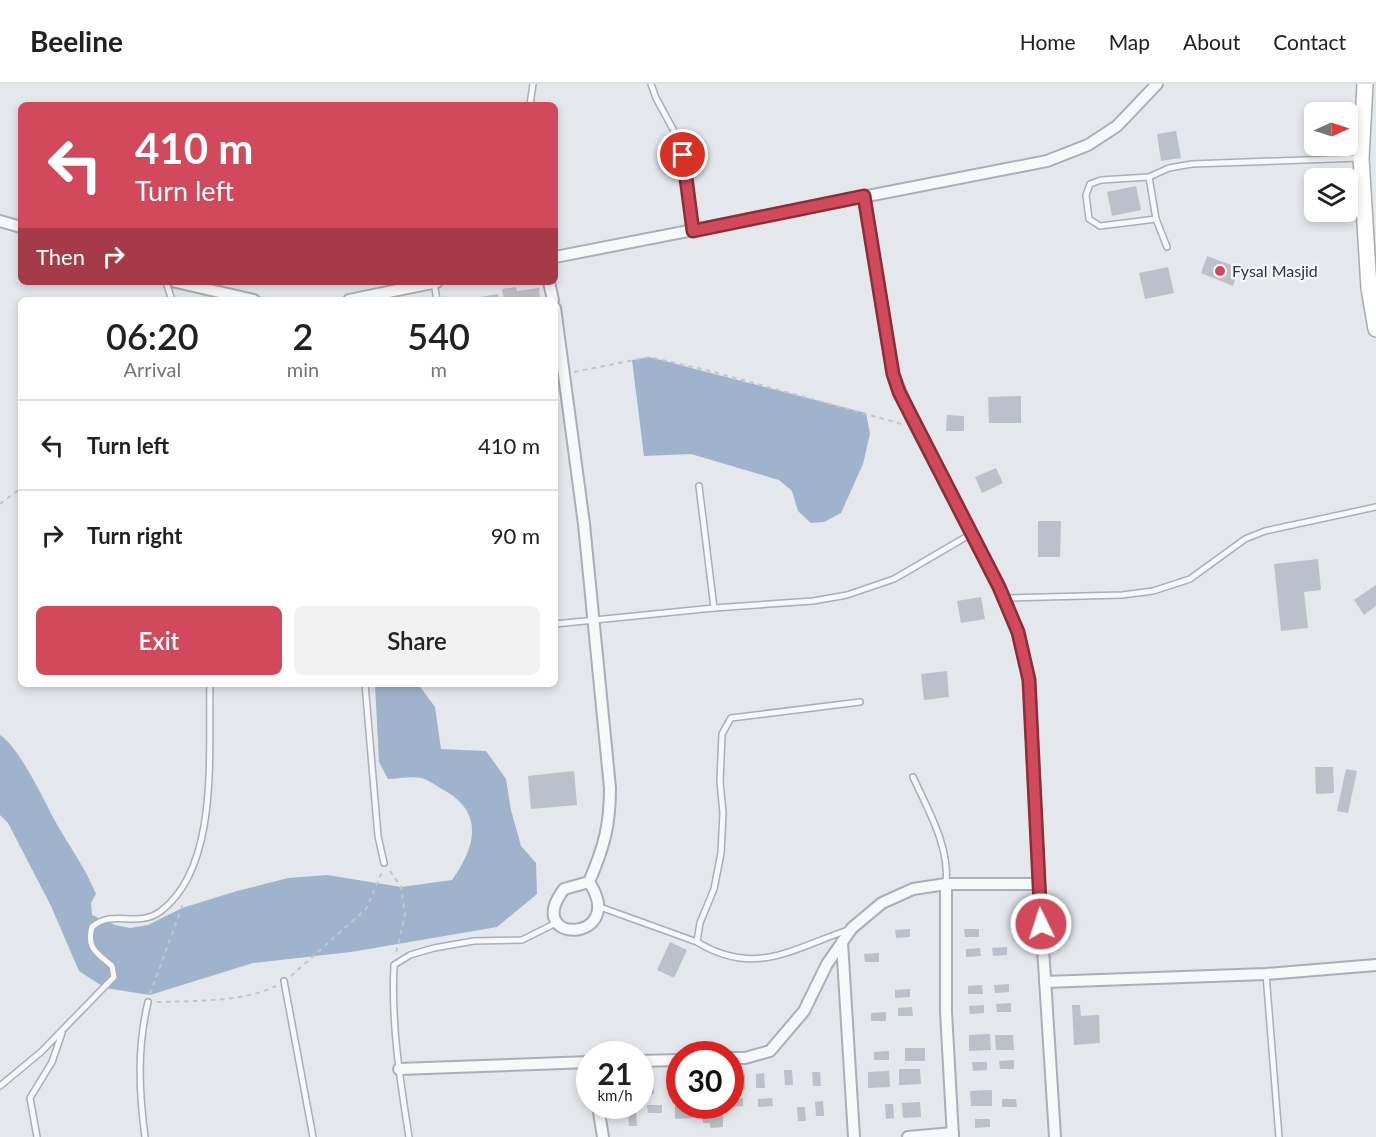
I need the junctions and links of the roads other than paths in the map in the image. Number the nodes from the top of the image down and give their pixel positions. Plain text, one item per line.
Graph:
1 (533, 84) edge
2 (651, 84) edge
3 (1157, 84) edge
4 (1365, 84) edge
5 (530, 102) edge
6 (1360, 158) junction
7 (1149, 177) junction
8 (864, 196) junction
9 (1156, 219) junction
10 (0, 221) edge
11 (18, 226) edge
12 (693, 231) junction
13 (1167, 247) dead end
14 (558, 256) edge
15 (189, 285) edge
16 (422, 285) edge
17 (241, 297) edge
18 (364, 297) edge
19 (558, 328) edge
20 (1376, 329) edge
21 (699, 486) dead end
22 (1376, 507) edge
23 (972, 533) junction
24 (1004, 598) junction
25 (714, 608) junction
26 (594, 620) junction
27 (558, 624) edge
28 (210, 687) edge
29 (364, 687) edge
30 (860, 702) dead end
31 (913, 777) dead end
32 (384, 863) road end
33 (589, 882) junction
34 (946, 884) junction
35 (1039, 884) junction
36 (600, 907) junction
37 (556, 923) junction
38 (852, 928) junction
39 (698, 942) junction
40 (842, 942) junction
41 (1376, 965) edge
42 (1266, 974) junction
43 (284, 981) road end
44 (1045, 982) junction
45 (148, 1002) road end
46 (63, 1031) junction
47 (744, 1058) edge
48 (576, 1063) edge
49 (399, 1069) junction
50 (0, 1086) edge
51 (600, 1119) edge
52 (953, 1135) edge
53 (37, 1137) edge
54 (145, 1137) edge
55 (313, 1137) edge
56 (409, 1137) edge
57 (603, 1137) edge
58 (854, 1137) edge
59 (908, 1137) edge
60 (1055, 1137) edge
61 (1279, 1137) edge

1 - 5 lane
2 - 12 lane
3 - 8 street
4 - 6 main road
6 - 7 lane
6 - 20 main road
7 - 9 lane
7 - 9 lane
8 - 12 street
8 - 23 street
9 - 13 lane
10 - 11 street
12 - 14 street
15 - 17 street
16 - 18 street
19 - 26 street
21 - 25 lane
22 - 24 lane
23 - 24 street
23 - 25 lane
24 - 35 street
25 - 26 lane
26 - 27 lane
26 - 33 street
28 - 46 lane
29 - 32 lane
30 - 39 lane
31 - 34 lane
33 - 36 street
33 - 37 street
34 - 35 street
34 - 38 street
34 - 52 street
35 - 44 street
36 - 37 street
36 - 39 lane
37 - 49 lane
38 - 39 lane
38 - 40 street
40 - 47 street
40 - 58 street
41 - 42 street
42 - 44 street
42 - 61 lane
43 - 55 lane
44 - 60 street
45 - 54 lane
46 - 50 lane
46 - 53 lane
48 - 49 street
49 - 56 lane
51 - 57 street
52 - 59 street

